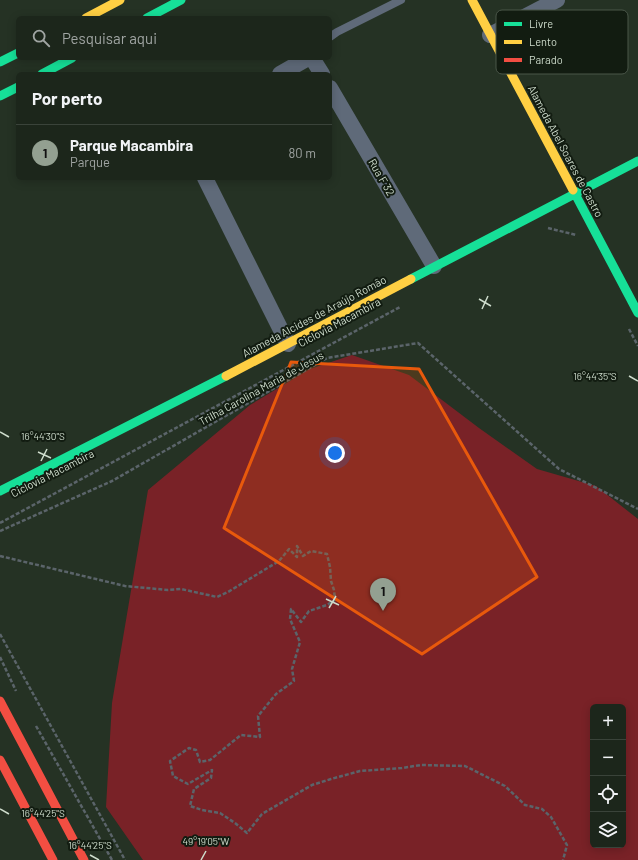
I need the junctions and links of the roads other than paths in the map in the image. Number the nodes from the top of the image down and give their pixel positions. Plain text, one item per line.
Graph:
1 (181, 0) edge
2 (401, 0) edge
3 (472, 0) edge
4 (557, 0) edge
5 (111, 2) edge
6 (538, 10) edge
7 (89, 16) edge
8 (151, 16) edge
9 (496, 32) edge
10 (490, 35) junction
11 (332, 36) edge
12 (496, 46) edge
13 (16, 54) edge
14 (68, 60) edge
15 (304, 60) edge
16 (313, 60) edge
17 (0, 62) edge
18 (46, 72) edge
19 (284, 72) edge
20 (321, 72) edge
21 (511, 74) edge
22 (16, 88) edge
23 (332, 91) edge
24 (0, 96) edge
25 (638, 161) edge
26 (206, 180) edge
27 (575, 195) junction
28 (434, 266) junction
29 (638, 313) edge
30 (288, 344) junction
31 (0, 491) edge
32 (0, 701) edge
33 (0, 760) edge
34 (53, 860) edge
35 (84, 860) edge

1 - 8 street
2 - 11 lane
3 - 10 street, Alameda Abel Soares de Castro
4 - 6 street
5 - 7 street
9 - 10 street
10 - 12 street, Alameda Abel Soares de Castro
13 - 17 street
14 - 18 street
15 - 19 street
16 - 20 street
21 - 27 street, Alameda Abel Soares de Castro
22 - 24 street
23 - 28 street, Rua F 32
25 - 27 street, Alameda Alcides de Araújo Romão
26 - 30 street
27 - 28 street, Alameda Alcides de Araújo Romão
27 - 29 street, Alameda Abel Soares de Castro
28 - 30 street, Alameda Alcides de Araújo Romão
30 - 31 street, Alameda Alcides de Araújo Romão
32 - 35 street
33 - 34 street

